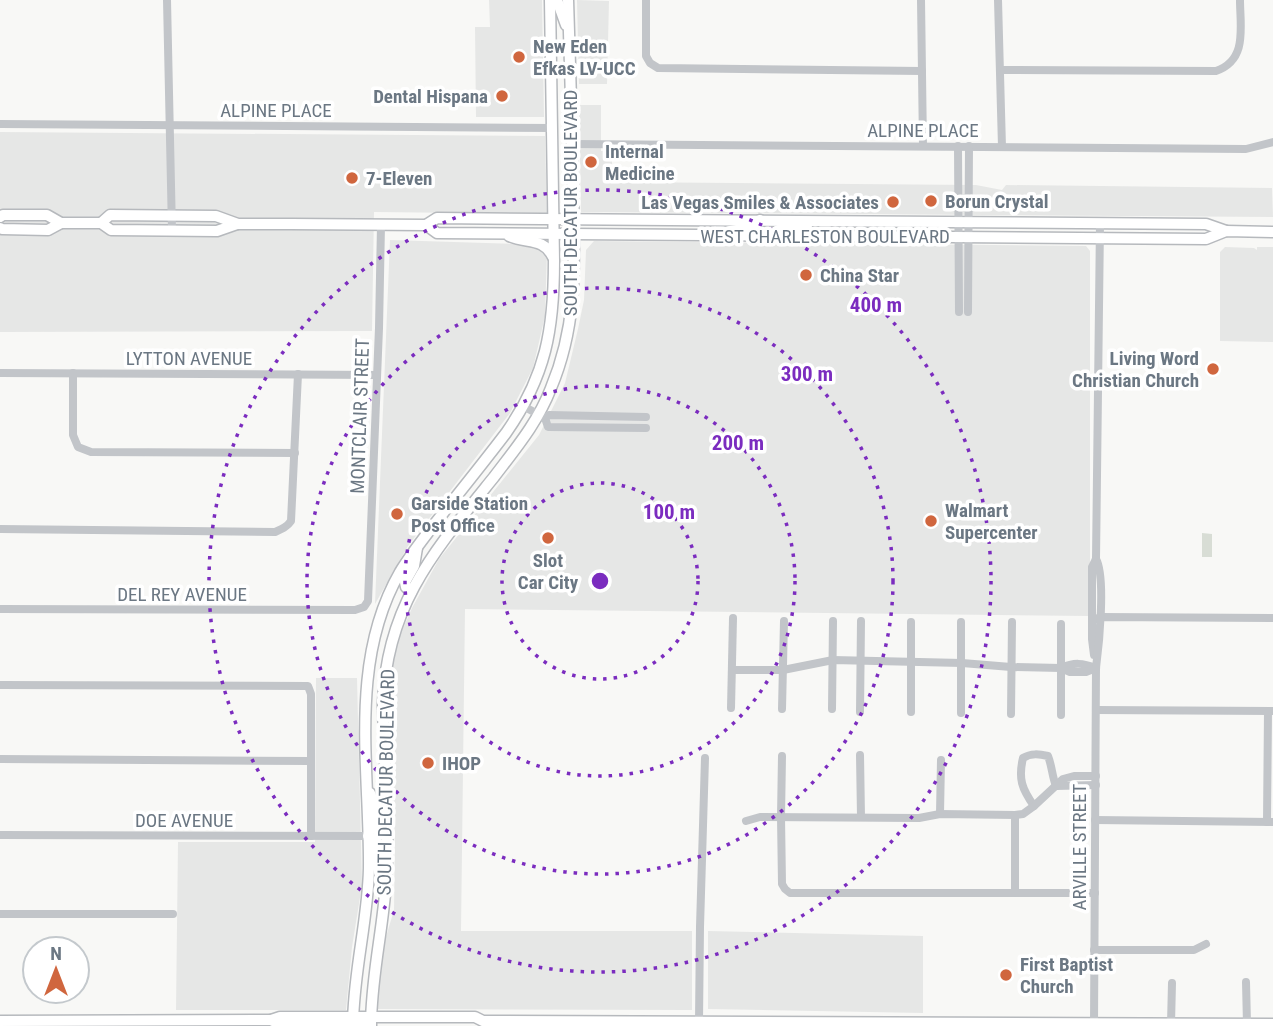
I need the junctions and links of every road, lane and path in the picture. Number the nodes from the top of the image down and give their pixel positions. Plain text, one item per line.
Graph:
1 (167, 0) edge
2 (550, 0) edge
3 (556, 0) edge
4 (568, 0) edge
5 (646, 0) edge
6 (921, 0) edge
7 (998, 0) edge
8 (1240, 0) edge
9 (569, 31) junction
10 (1000, 70) junction
11 (922, 71) junction
12 (0, 124) edge
13 (169, 125) junction
14 (552, 128) junction
15 (1273, 142) edge
16 (572, 144) junction
17 (923, 146) junction
18 (958, 146) junction
19 (969, 146) junction
20 (1002, 147) junction
21 (170, 216) junction
22 (0, 217) edge
23 (554, 219) junction
24 (574, 219) junction
25 (760, 220) junction
26 (840, 221) junction
27 (61, 223) junction
28 (101, 223) junction
29 (1100, 223) junction
30 (238, 224) junction
31 (381, 225) junction
32 (426, 225) junction
33 (0, 228) edge
34 (964, 230) junction
35 (172, 231) junction
36 (1226, 232) junction
37 (1273, 232) edge
38 (503, 234) junction
39 (554, 235) junction
40 (574, 235) junction
41 (712, 235) junction
42 (772, 235) junction
43 (1100, 238) junction
44 (554, 261) junction
45 (959, 312) dead end
46 (968, 312) dead end
47 (0, 373) edge
48 (73, 373) junction
49 (298, 374) junction
50 (377, 375) junction
51 (523, 406) junction
52 (542, 417) junction
53 (646, 417) dead end
54 (646, 428) dead end
55 (295, 453) junction
56 (0, 529) edge
57 (418, 545) junction
58 (1096, 559) junction
59 (1100, 580) junction
60 (1092, 587) junction
61 (411, 592) junction
62 (364, 607) joint
63 (0, 609) edge
64 (1100, 617) junction
65 (733, 618) dead end
66 (1273, 618) edge
67 (784, 621) dead end
68 (833, 621) dead end
69 (861, 621) dead end
70 (911, 622) dead end
71 (961, 622) dead end
72 (1012, 622) dead end
73 (1061, 624) dead end
74 (1092, 624) junction
75 (833, 660) junction
76 (861, 660) junction
77 (911, 661) junction
78 (962, 663) junction
79 (1011, 667) junction
80 (1061, 668) junction
81 (1096, 668) junction
82 (732, 670) junction
83 (783, 670) junction
84 (0, 685) edge
85 (732, 708) dead end
86 (782, 709) dead end
87 (832, 709) dead end
88 (1096, 710) junction
89 (1270, 711) edge
90 (860, 712) dead end
91 (911, 712) dead end
92 (961, 713) dead end
93 (1011, 714) dead end
94 (1061, 715) dead end
95 (860, 755) dead end
96 (782, 756) dead end
97 (705, 758) dead end
98 (0, 759) edge
99 (941, 760) dead end
100 (311, 761) junction
101 (1096, 780) junction
102 (367, 786) junction
103 (1056, 786) junction
104 (1034, 806) junction
105 (940, 814) junction
106 (1015, 815) junction
107 (781, 817) junction
108 (860, 817) junction
109 (1095, 820) junction
110 (746, 821) dead end
111 (1270, 822) edge
112 (0, 835) edge
113 (311, 836) junction
114 (368, 836) junction
115 (386, 836) junction
116 (386, 884) junction
117 (1015, 893) junction
118 (1095, 893) junction
119 (0, 914) edge
120 (173, 914) dead end
121 (1206, 944) dead end
122 (1094, 950) junction
123 (1246, 982) dead end
124 (1172, 983) dead end
125 (0, 1021) edge
126 (699, 1022) junction
127 (173, 1023) edge
128 (353, 1023) edge
129 (370, 1023) edge
130 (480, 1023) edge
131 (746, 1024) edge
132 (998, 1024) edge
133 (1171, 1024) junction
134 (1247, 1024) junction
135 (1273, 1024) edge
136 (1094, 1025) edge

1 - 13 street
2 - 14 main road, SOUTH DECATUR BOULEVARD
3 - 9 main road
4 - 9 main road, SOUTH DECATUR BOULEVARD
5 - 11 street
6 - 11 street
7 - 10 street
8 - 10 street
9 - 16 main road, SOUTH DECATUR BOULEVARD
10 - 20 street
11 - 17 street
12 - 13 street, ALPINE PLACE
13 - 14 street, ALPINE PLACE
13 - 21 street
14 - 23 main road, SOUTH DECATUR BOULEVARD
15 - 20 street, ALPINE PLACE
16 - 17 street, ALPINE PLACE
16 - 24 main road, SOUTH DECATUR BOULEVARD
17 - 18 street, ALPINE PLACE
18 - 19 street, ALPINE PLACE
18 - 34 street
19 - 20 street, ALPINE PLACE
19 - 34 street
21 - 28 main road, WEST CHARLESTON BOULEVARD
21 - 30 main road, WEST CHARLESTON BOULEVARD
21 - 35 street
22 - 27 main road, WEST CHARLESTON BOULEVARD
23 - 24 main road, WEST CHARLESTON BOULEVARD
23 - 32 main road, WEST CHARLESTON BOULEVARD
23 - 39 main road, SOUTH DECATUR BOULEVARD
24 - 25 main road, WEST CHARLESTON BOULEVARD
24 - 40 main road, SOUTH DECATUR BOULEVARD
25 - 26 main road, WEST CHARLESTON BOULEVARD
25 - 41 main road
26 - 34 main road, WEST CHARLESTON BOULEVARD
26 - 42 main road
27 - 28 main road, WEST CHARLESTON BOULEVARD
27 - 33 main road, WEST CHARLESTON BOULEVARD
28 - 35 main road, WEST CHARLESTON BOULEVARD
29 - 34 main road, WEST CHARLESTON BOULEVARD
29 - 36 main road, WEST CHARLESTON BOULEVARD
29 - 43 street, ARVILLE STREET
30 - 31 main road, WEST CHARLESTON BOULEVARD
30 - 35 main road, WEST CHARLESTON BOULEVARD
31 - 32 main road, WEST CHARLESTON BOULEVARD
31 - 50 street, MONTCLAIR STREET
32 - 38 main road, WEST CHARLESTON BOULEVARD
34 - 42 main road, WEST CHARLESTON BOULEVARD
34 - 43 main road, WEST CHARLESTON BOULEVARD
34 - 45 street
34 - 46 street
36 - 37 main road, WEST CHARLESTON BOULEVARD
36 - 43 main road, WEST CHARLESTON BOULEVARD
38 - 39 main road, WEST CHARLESTON BOULEVARD
38 - 44 main road
39 - 40 main road, WEST CHARLESTON BOULEVARD
39 - 44 main road, SOUTH DECATUR BOULEVARD
40 - 41 main road, WEST CHARLESTON BOULEVARD
40 - 52 main road, SOUTH DECATUR BOULEVARD
41 - 42 main road, WEST CHARLESTON BOULEVARD
43 - 58 street, ARVILLE STREET
44 - 51 main road, SOUTH DECATUR BOULEVARD
47 - 48 street, LYTTON AVENUE
48 - 49 street, LYTTON AVENUE
48 - 55 street
49 - 50 street, LYTTON AVENUE
49 - 55 street
50 - 62 street, MONTCLAIR STREET
51 - 52 street
51 - 57 main road, SOUTH DECATUR BOULEVARD
52 - 53 street
52 - 54 street
52 - 61 main road, SOUTH DECATUR BOULEVARD
55 - 56 street
57 - 61 main road
57 - 102 main road, SOUTH DECATUR BOULEVARD
58 - 59 street, ARVILLE STREET
58 - 60 street, ARVILLE STREET
59 - 60 street
59 - 64 street, ARVILLE STREET
60 - 74 street, ARVILLE STREET
61 - 115 main road, SOUTH DECATUR BOULEVARD
62 - 63 street, DEL REY AVENUE
64 - 66 street
64 - 74 street
64 - 81 street, ARVILLE STREET
65 - 82 street
67 - 83 street
68 - 75 street
69 - 76 street
70 - 77 street
71 - 78 street
72 - 79 street
73 - 80 street
74 - 81 street, ARVILLE STREET
75 - 76 street
75 - 83 street
75 - 87 street
76 - 77 street
76 - 90 street
77 - 78 street
77 - 91 street
78 - 79 street
78 - 92 street
79 - 80 street
79 - 93 street
80 - 81 street
80 - 94 street
81 - 88 street, ARVILLE STREET
82 - 83 street
82 - 85 street
83 - 86 street
84 - 100 street
88 - 89 street
88 - 101 street, ARVILLE STREET
89 - 111 street
95 - 108 street
96 - 107 street
97 - 126 street
98 - 100 street
99 - 105 street
100 - 113 street
101 - 103 street
101 - 109 street, ARVILLE STREET
102 - 114 main road, SOUTH DECATUR BOULEVARD
102 - 115 main road
103 - 104 street
103 - 104 street
104 - 106 street
105 - 106 street
105 - 108 street
106 - 117 street
107 - 108 street
107 - 110 street
107 - 117 street
109 - 111 street
109 - 118 street, ARVILLE STREET
112 - 113 street, DOE AVENUE
113 - 114 street, DOE AVENUE
114 - 116 main road
114 - 128 main road, SOUTH DECATUR BOULEVARD
115 - 116 main road, SOUTH DECATUR BOULEVARD
116 - 129 main road, SOUTH DECATUR BOULEVARD
117 - 118 street
118 - 122 street, ARVILLE STREET
119 - 120 street
121 - 122 street
122 - 136 street, ARVILLE STREET
123 - 134 street
124 - 133 street
125 - 127 main road
126 - 130 main road
126 - 131 main road
127 - 128 main road
128 - 129 main road
129 - 130 main road
131 - 132 main road
132 - 136 main road
133 - 134 main road
133 - 136 main road
134 - 135 main road

